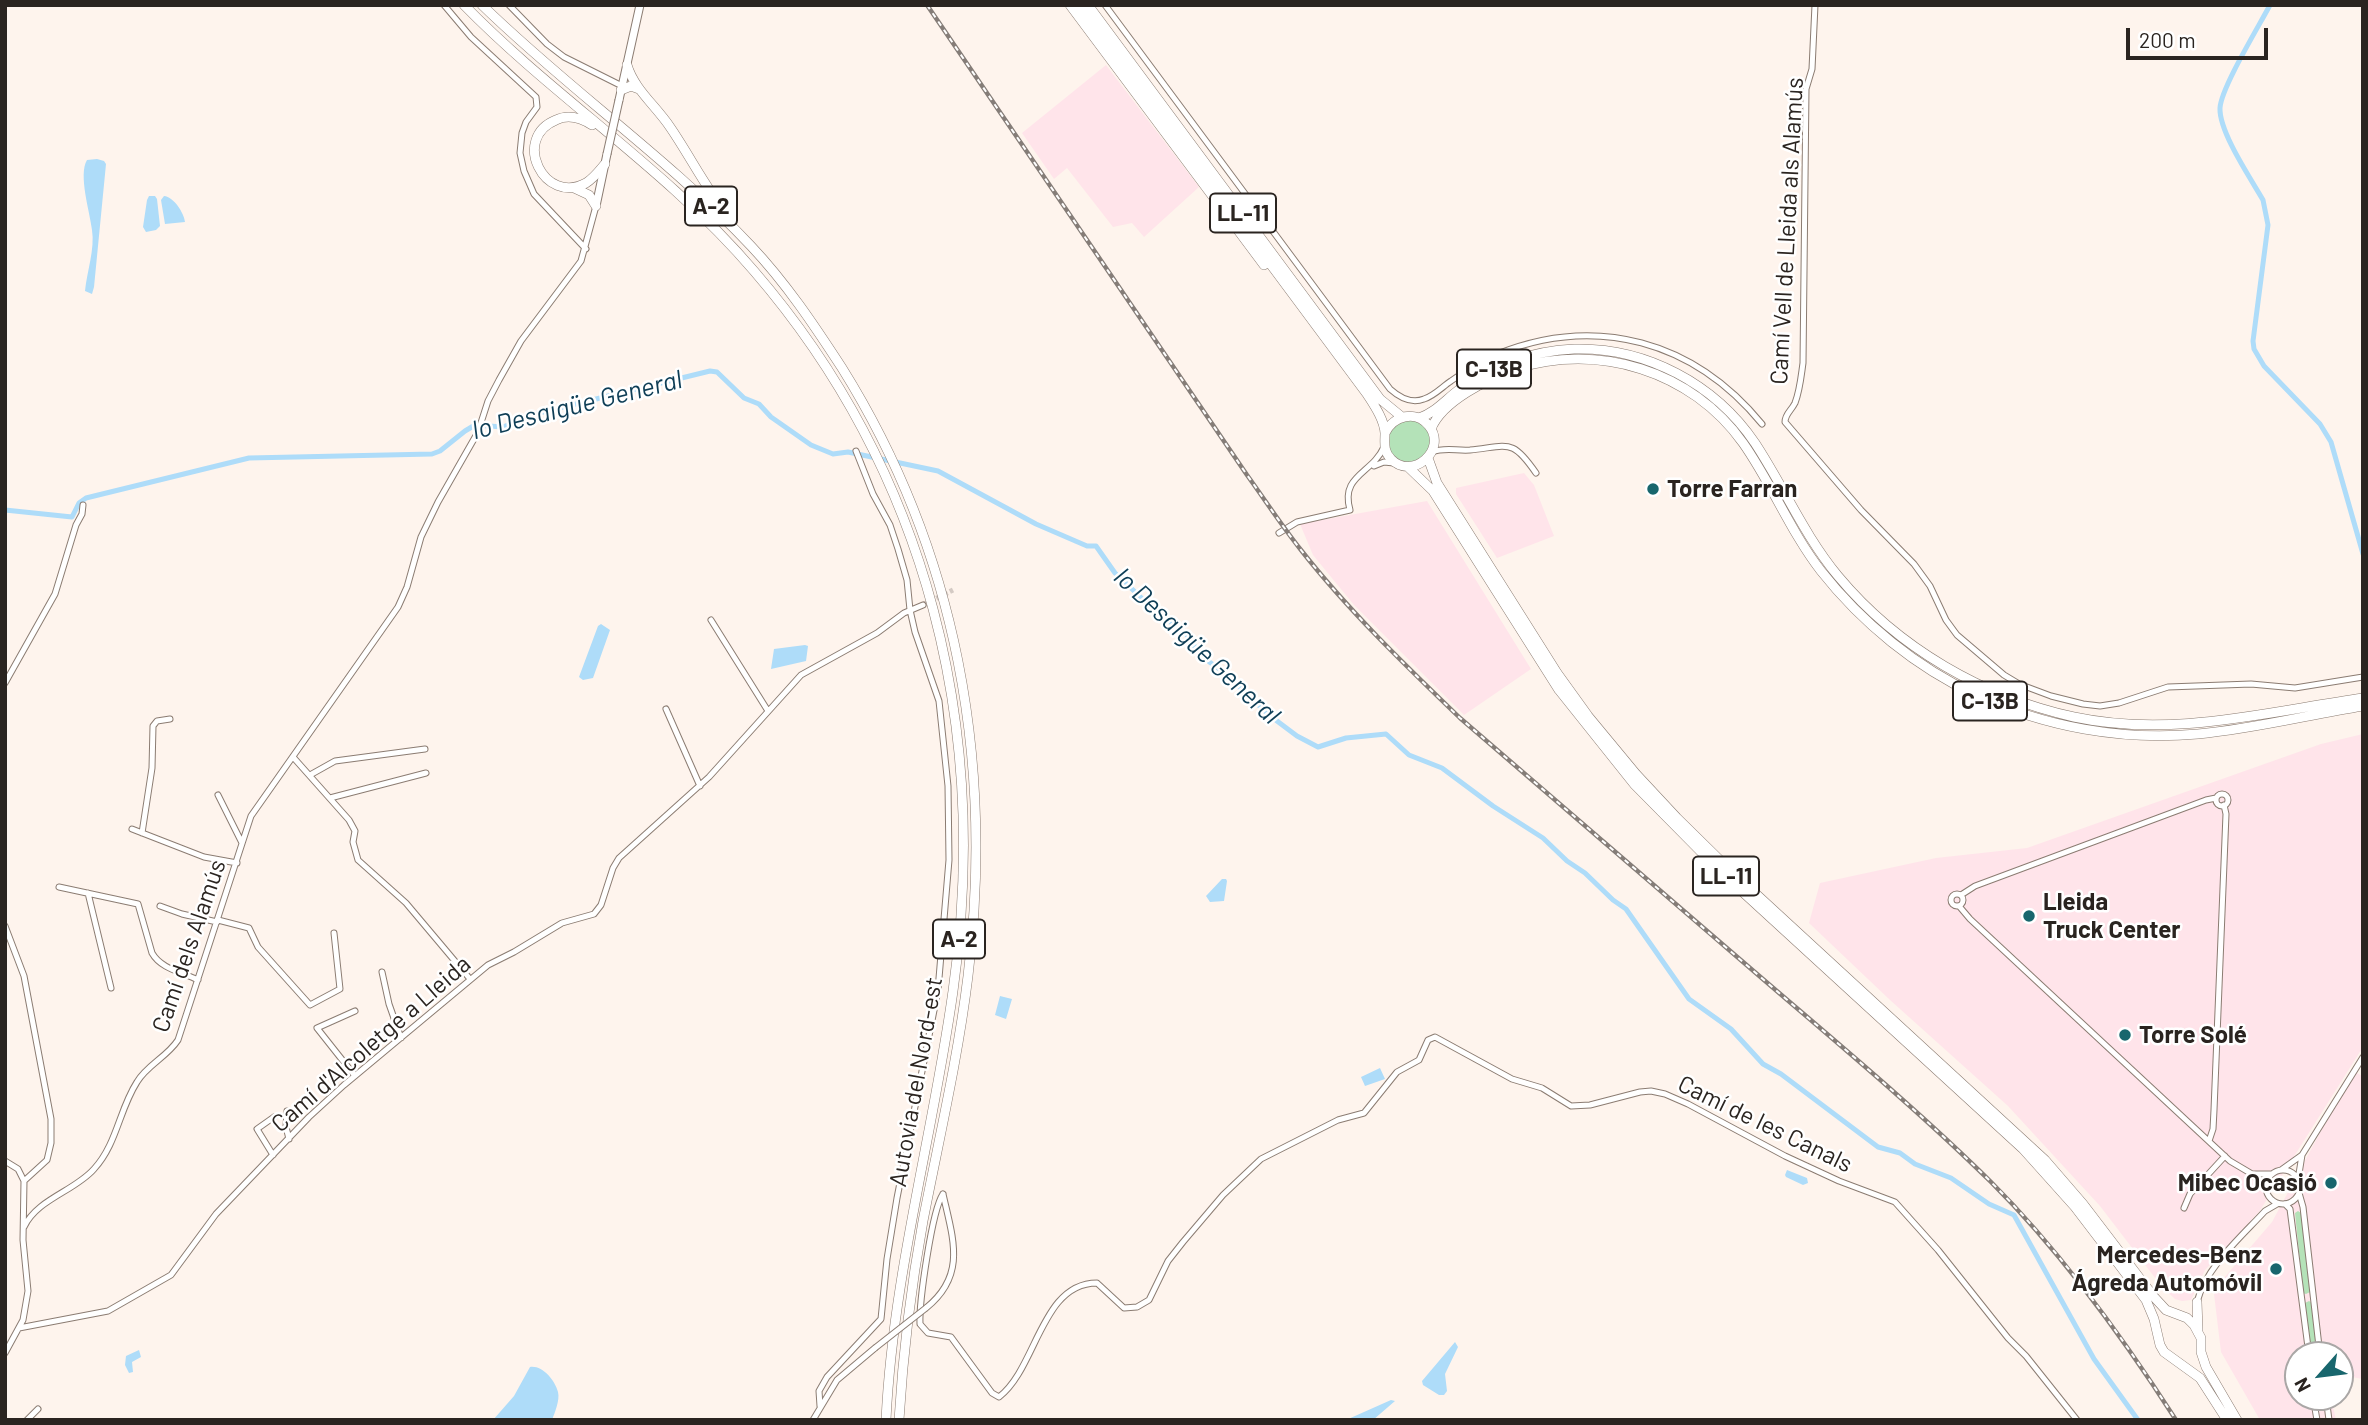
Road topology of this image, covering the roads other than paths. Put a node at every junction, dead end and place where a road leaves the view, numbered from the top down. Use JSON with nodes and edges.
{"nodes":[{"id":1,"x":444,"y":5,"type":"edge"},
{"id":2,"x":464,"y":5,"type":"edge"},
{"id":3,"x":482,"y":5,"type":"edge"},
{"id":4,"x":509,"y":5,"type":"edge"},
{"id":5,"x":640,"y":5,"type":"edge"},
{"id":6,"x":1070,"y":5,"type":"edge"},
{"id":7,"x":1078,"y":5,"type":"edge"},
{"id":8,"x":1088,"y":5,"type":"edge"},
{"id":9,"x":1105,"y":5,"type":"edge"},
{"id":10,"x":1815,"y":5,"type":"edge"},
{"id":11,"x":627,"y":65,"type":"junction"},
{"id":12,"x":640,"y":90,"type":"junction"},
{"id":13,"x":621,"y":92,"type":"junction"},
{"id":14,"x":606,"y":159,"type":"junction"},
{"id":15,"x":572,"y":187,"type":"junction"},
{"id":16,"x":596,"y":206,"type":"junction"},
{"id":17,"x":724,"y":237,"type":"junction"},
{"id":18,"x":751,"y":246,"type":"junction"},
{"id":19,"x":586,"y":249,"type":"junction"},
{"id":20,"x":1350,"y":370,"type":"junction"},
{"id":21,"x":1402,"y":417,"type":"junction"},
{"id":22,"x":1419,"y":418,"type":"junction"},
{"id":23,"x":1762,"y":424,"type":"dead end"},
{"id":24,"x":1385,"y":433,"type":"junction"},
{"id":25,"x":1433,"y":434,"type":"junction"},
{"id":26,"x":1384,"y":447,"type":"junction"},
{"id":27,"x":1448,"y":448,"type":"junction"},
{"id":28,"x":857,"y":454,"type":"dead end"},
{"id":29,"x":1430,"y":455,"type":"junction"},
{"id":30,"x":1403,"y":466,"type":"junction"},
{"id":31,"x":1371,"y":467,"type":"junction"},
{"id":32,"x":1536,"y":473,"type":"dead end"},
{"id":33,"x":83,"y":505,"type":"dead end"},
{"id":34,"x":1279,"y":533,"type":"dead end"},
{"id":35,"x":923,"y":605,"type":"tunnel mouth"},
{"id":36,"x":910,"y":610,"type":"junction"},
{"id":37,"x":711,"y":620,"type":"dead end"},
{"id":38,"x":2363,"y":677,"type":"edge"},
{"id":39,"x":5,"y":683,"type":"edge"},
{"id":40,"x":2363,"y":698,"type":"edge"},
{"id":41,"x":2363,"y":706,"type":"edge"},
{"id":42,"x":666,"y":709,"type":"dead end"},
{"id":43,"x":768,"y":711,"type":"junction"},
{"id":44,"x":170,"y":719,"type":"dead end"},
{"id":45,"x":425,"y":749,"type":"dead end"},
{"id":46,"x":293,"y":757,"type":"junction"},
{"id":47,"x":426,"y":773,"type":"dead end"},
{"id":48,"x":310,"y":775,"type":"junction"},
{"id":49,"x":701,"y":786,"type":"junction"},
{"id":50,"x":219,"y":795,"type":"dead end"},
{"id":51,"x":330,"y":798,"type":"junction"},
{"id":52,"x":2216,"y":799,"type":"junction"},
{"id":53,"x":2224,"y":805,"type":"junction"},
{"id":54,"x":132,"y":829,"type":"dead end"},
{"id":55,"x":142,"y":833,"type":"junction"},
{"id":56,"x":242,"y":843,"type":"junction"},
{"id":57,"x":237,"y":863,"type":"junction"},
{"id":58,"x":60,"y":887,"type":"dead end"},
{"id":59,"x":88,"y":893,"type":"junction"},
{"id":60,"x":1961,"y":895,"type":"junction"},
{"id":61,"x":1959,"y":905,"type":"junction"},
{"id":62,"x":160,"y":906,"type":"dead end"},
{"id":63,"x":218,"y":921,"type":"junction"},
{"id":64,"x":5,"y":926,"type":"edge"},
{"id":65,"x":334,"y":933,"type":"dead end"},
{"id":66,"x":382,"y":972,"type":"dead end"},
{"id":67,"x":198,"y":979,"type":"junction"},
{"id":68,"x":470,"y":979,"type":"junction"},
{"id":69,"x":111,"y":988,"type":"dead end"},
{"id":70,"x":355,"y":1011,"type":"dead end"},
{"id":71,"x":401,"y":1038,"type":"junction"},
{"id":72,"x":2363,"y":1057,"type":"edge"},
{"id":73,"x":355,"y":1076,"type":"junction"},
{"id":74,"x":287,"y":1111,"type":"dead end"},
{"id":75,"x":274,"y":1117,"type":"dead end"},
{"id":76,"x":289,"y":1139,"type":"junction"},
{"id":77,"x":2209,"y":1141,"type":"junction"},
{"id":78,"x":272,"y":1155,"type":"junction"},
{"id":79,"x":2302,"y":1155,"type":"junction"},
{"id":80,"x":2225,"y":1156,"type":"junction"},
{"id":81,"x":5,"y":1161,"type":"edge"},
{"id":82,"x":2281,"y":1170,"type":"junction"},
{"id":83,"x":2252,"y":1174,"type":"junction"},
{"id":84,"x":2272,"y":1174,"type":"junction"},
{"id":85,"x":2298,"y":1180,"type":"junction"},
{"id":86,"x":24,"y":1181,"type":"junction"},
{"id":87,"x":2265,"y":1187,"type":"junction"},
{"id":88,"x":2299,"y":1193,"type":"junction"},
{"id":89,"x":2267,"y":1195,"type":"junction"},
{"id":90,"x":2303,"y":1203,"type":"junction"},
{"id":91,"x":2277,"y":1204,"type":"junction"},
{"id":92,"x":2288,"y":1207,"type":"junction"},
{"id":93,"x":2184,"y":1208,"type":"dead end"},
{"id":94,"x":2264,"y":1211,"type":"junction"},
{"id":95,"x":24,"y":1227,"type":"junction"},
{"id":96,"x":2313,"y":1296,"type":"junction"},
{"id":97,"x":2302,"y":1298,"type":"junction"},
{"id":98,"x":2197,"y":1301,"type":"junction"},
{"id":99,"x":2178,"y":1315,"type":"junction"},
{"id":100,"x":19,"y":1328,"type":"junction"},
{"id":101,"x":2157,"y":1331,"type":"junction"},
{"id":102,"x":2198,"y":1332,"type":"junction"},
{"id":103,"x":2307,"y":1341,"type":"edge"},
{"id":104,"x":2318,"y":1341,"type":"edge"},
{"id":105,"x":2202,"y":1352,"type":"junction"},
{"id":106,"x":5,"y":1353,"type":"edge"},
{"id":107,"x":2182,"y":1365,"type":"junction"},
{"id":108,"x":820,"y":1406,"type":"junction"},
{"id":109,"x":38,"y":1409,"type":"dead end"},
{"id":110,"x":27,"y":1420,"type":"edge"},
{"id":111,"x":813,"y":1420,"type":"edge"},
{"id":112,"x":886,"y":1420,"type":"edge"},
{"id":113,"x":899,"y":1420,"type":"edge"},
{"id":114,"x":2077,"y":1420,"type":"edge"},
{"id":115,"x":2227,"y":1420,"type":"edge"},
{"id":116,"x":2236,"y":1420,"type":"edge"}],
"edges":[{"from":1,"to":19,"type":"street"},
{"from":2,"to":17,"type":"highway","name":"Autovia del Nord-est","number":"A-2"},
{"from":3,"to":18,"type":"highway","name":"Autovia del Nord-est","number":"A-2"},
{"from":4,"to":13,"type":"street"},
{"from":5,"to":11,"type":"street"},
{"from":6,"to":20,"type":"highway"},
{"from":7,"to":20,"type":"highway","number":"LL-11"},
{"from":8,"to":21,"type":"highway","number":"LL-11"},
{"from":9,"to":23,"type":"street"},
{"from":10,"to":38,"type":"street","name":"Camí Vell de Lleida als Alamús"},
{"from":11,"to":12,"type":"highway","number":"A-2"},
{"from":11,"to":13,"type":"street"},
{"from":12,"to":13,"type":"highway"},
{"from":12,"to":18,"type":"highway","number":"A-2"},
{"from":13,"to":14,"type":"street","bridge":true},
{"from":14,"to":15,"type":"highway"},
{"from":14,"to":16,"type":"street"},
{"from":15,"to":16,"type":"highway","number":"A-2"},
{"from":15,"to":17,"type":"highway","number":"A-2"},
{"from":16,"to":19,"type":"street","name":"Camí dels Alamús"},
{"from":17,"to":112,"type":"highway","name":"Autovia del Nord-est","number":"A-2"},
{"from":18,"to":113,"type":"highway","name":"Autovia del Nord-est","number":"A-2"},
{"from":19,"to":46,"type":"street","name":"Camí dels Alamús"},
{"from":20,"to":24,"type":"highway","number":"LL-11"},
{"from":21,"to":22,"type":"highway"},
{"from":21,"to":24,"type":"highway"},
{"from":22,"to":25,"type":"highway"},
{"from":22,"to":40,"type":"highway","number":"C-13B"},
{"from":24,"to":26,"type":"highway","number":"LL-11"},
{"from":25,"to":27,"type":"street"},
{"from":25,"to":29,"type":"highway"},
{"from":25,"to":41,"type":"highway","number":"C-13B"},
{"from":26,"to":30,"type":"highway","number":"LL-11"},
{"from":26,"to":31,"type":"street"},
{"from":27,"to":29,"type":"street"},
{"from":27,"to":32,"type":"street"},
{"from":28,"to":36,"type":"street"},
{"from":29,"to":30,"type":"highway"},
{"from":29,"to":99,"type":"highway","number":"LL-11"},
{"from":30,"to":31,"type":"street"},
{"from":30,"to":101,"type":"highway","number":"LL-11"},
{"from":31,"to":34,"type":"street"},
{"from":33,"to":39,"type":"street"},
{"from":35,"to":36,"type":"street","name":"Camí d'Alcoletge a Lleida"},
{"from":36,"to":43,"type":"street","name":"Camí d'Alcoletge a Lleida"},
{"from":36,"to":108,"type":"street"},
{"from":37,"to":43,"type":"street"},
{"from":42,"to":49,"type":"street"},
{"from":43,"to":49,"type":"street","name":"Camí d'Alcoletge a Lleida"},
{"from":44,"to":55,"type":"street"},
{"from":45,"to":48,"type":"street"},
{"from":46,"to":48,"type":"street"},
{"from":46,"to":56,"type":"street","name":"Camí dels Alamús"},
{"from":47,"to":51,"type":"street"},
{"from":48,"to":51,"type":"street"},
{"from":49,"to":68,"type":"street","name":"Camí d'Alcoletge a Lleida"},
{"from":50,"to":56,"type":"street"},
{"from":51,"to":68,"type":"street"},
{"from":52,"to":53,"type":"street"},
{"from":52,"to":53,"type":"street"},
{"from":52,"to":60,"type":"street"},
{"from":53,"to":77,"type":"street"},
{"from":54,"to":55,"type":"street"},
{"from":55,"to":57,"type":"street"},
{"from":56,"to":57,"type":"street","name":"Camí dels Alamús"},
{"from":57,"to":63,"type":"street","name":"Camí dels Alamús"},
{"from":58,"to":59,"type":"street"},
{"from":59,"to":67,"type":"street"},
{"from":59,"to":69,"type":"street"},
{"from":60,"to":61,"type":"street"},
{"from":60,"to":61,"type":"street"},
{"from":61,"to":77,"type":"street"},
{"from":62,"to":63,"type":"street"},
{"from":63,"to":65,"type":"street"},
{"from":63,"to":67,"type":"street","name":"Camí dels Alamús"},
{"from":64,"to":86,"type":"street"},
{"from":66,"to":71,"type":"street"},
{"from":67,"to":95,"type":"street","name":"Camí dels Alamús"},
{"from":68,"to":71,"type":"street","name":"Camí d'Alcoletge a Lleida"},
{"from":70,"to":73,"type":"street"},
{"from":71,"to":73,"type":"street","name":"Camí d'Alcoletge a Lleida"},
{"from":72,"to":79,"type":"street"},
{"from":73,"to":76,"type":"street","name":"Camí d'Alcoletge a Lleida"},
{"from":74,"to":76,"type":"street"},
{"from":75,"to":78,"type":"street"},
{"from":76,"to":78,"type":"street","name":"Camí d'Alcoletge a Lleida"},
{"from":77,"to":80,"type":"street"},
{"from":78,"to":100,"type":"street","name":"Camí d'Alcoletge a Lleida"},
{"from":79,"to":82,"type":"street"},
{"from":79,"to":85,"type":"street"},
{"from":80,"to":83,"type":"street"},
{"from":80,"to":93,"type":"street"},
{"from":81,"to":86,"type":"street"},
{"from":82,"to":84,"type":"street"},
{"from":82,"to":85,"type":"street"},
{"from":83,"to":84,"type":"street"},
{"from":83,"to":87,"type":"street"},
{"from":84,"to":87,"type":"street"},
{"from":85,"to":88,"type":"street"},
{"from":86,"to":95,"type":"street"},
{"from":87,"to":89,"type":"street"},
{"from":88,"to":90,"type":"street"},
{"from":88,"to":92,"type":"street"},
{"from":89,"to":91,"type":"street"},
{"from":89,"to":94,"type":"street"},
{"from":90,"to":92,"type":"street"},
{"from":90,"to":96,"type":"street"},
{"from":91,"to":92,"type":"street"},
{"from":91,"to":94,"type":"street"},
{"from":92,"to":97,"type":"street"},
{"from":94,"to":98,"type":"street"},
{"from":95,"to":100,"type":"street"},
{"from":96,"to":97,"type":"street"},
{"from":96,"to":104,"type":"street"},
{"from":97,"to":103,"type":"street"},
{"from":98,"to":99,"type":"highway"},
{"from":98,"to":102,"type":"highway"},
{"from":99,"to":101,"type":"highway"},
{"from":99,"to":102,"type":"highway","number":"LL-11"},
{"from":100,"to":106,"type":"street"},
{"from":101,"to":107,"type":"highway","number":"LL-11"},
{"from":102,"to":105,"type":"highway"},
{"from":105,"to":107,"type":"highway"},
{"from":105,"to":116,"type":"highway"},
{"from":107,"to":115,"type":"highway","number":"LL-11"},
{"from":108,"to":111,"type":"street"},
{"from":108,"to":114,"type":"street","name":"Camí de les Canals","bridge":true},
{"from":109,"to":110,"type":"street"}]}
